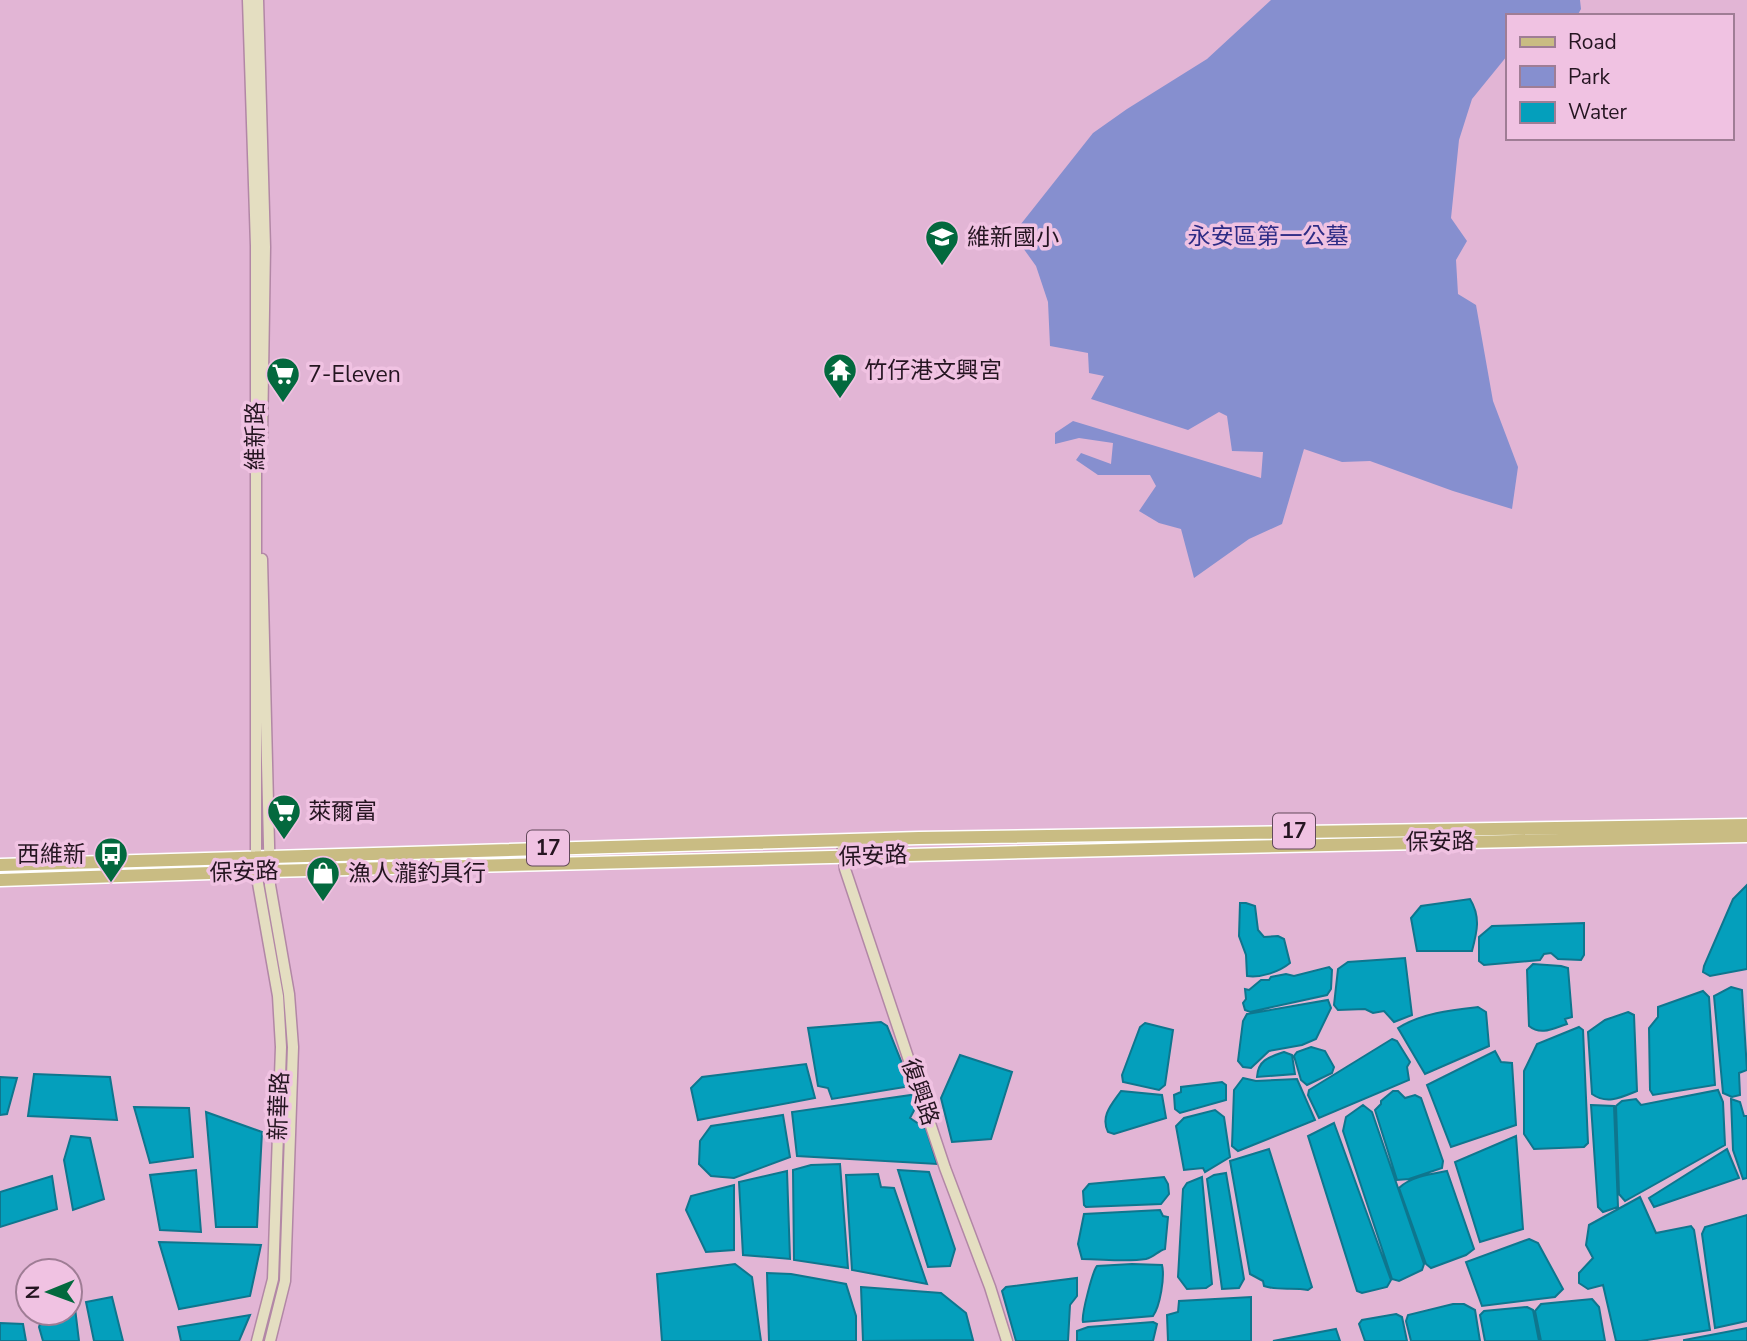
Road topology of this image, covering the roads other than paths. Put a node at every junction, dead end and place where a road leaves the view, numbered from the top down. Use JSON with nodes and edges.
{"nodes":[{"id":1,"x":248,"y":0,"type":"edge"},
{"id":2,"x":258,"y":0,"type":"edge"},
{"id":3,"x":1747,"y":825,"type":"edge"},
{"id":4,"x":1747,"y":836,"type":"edge"},
{"id":5,"x":842,"y":840,"type":"junction"},
{"id":6,"x":269,"y":855,"type":"junction"},
{"id":7,"x":255,"y":856,"type":"junction"},
{"id":8,"x":843,"y":858,"type":"junction"},
{"id":9,"x":0,"y":865,"type":"edge"},
{"id":10,"x":270,"y":871,"type":"junction"},
{"id":11,"x":256,"y":872,"type":"junction"},
{"id":12,"x":0,"y":880,"type":"edge"},
{"id":13,"x":257,"y":1341,"type":"edge"},
{"id":14,"x":270,"y":1341,"type":"edge"},
{"id":15,"x":1007,"y":1341,"type":"edge"}],
"edges":[{"from":1,"to":7,"type":"main road","name":"維新路"},
{"from":2,"to":6,"type":"main road","name":"維新路"},
{"from":3,"to":5,"type":"main road","name":"保安路","number":"17"},
{"from":4,"to":8,"type":"main road","name":"保安路","number":"17"},
{"from":5,"to":6,"type":"main road","name":"保安路","number":"17"},
{"from":5,"to":8,"type":"main road","name":"復興路"},
{"from":6,"to":7,"type":"main road","name":"保安路","number":"17"},
{"from":6,"to":10,"type":"main road","name":"維新路"},
{"from":7,"to":9,"type":"main road","name":"保安路","number":"17"},
{"from":7,"to":11,"type":"main road","name":"維新路"},
{"from":8,"to":10,"type":"main road","name":"保安路","number":"17"},
{"from":8,"to":15,"type":"main road","name":"復興路"},
{"from":10,"to":11,"type":"main road","name":"保安路","number":"17"},
{"from":10,"to":14,"type":"main road","name":"新華路"},
{"from":11,"to":12,"type":"main road","name":"保安路","number":"17"},
{"from":11,"to":13,"type":"main road","name":"新華路"}]}
